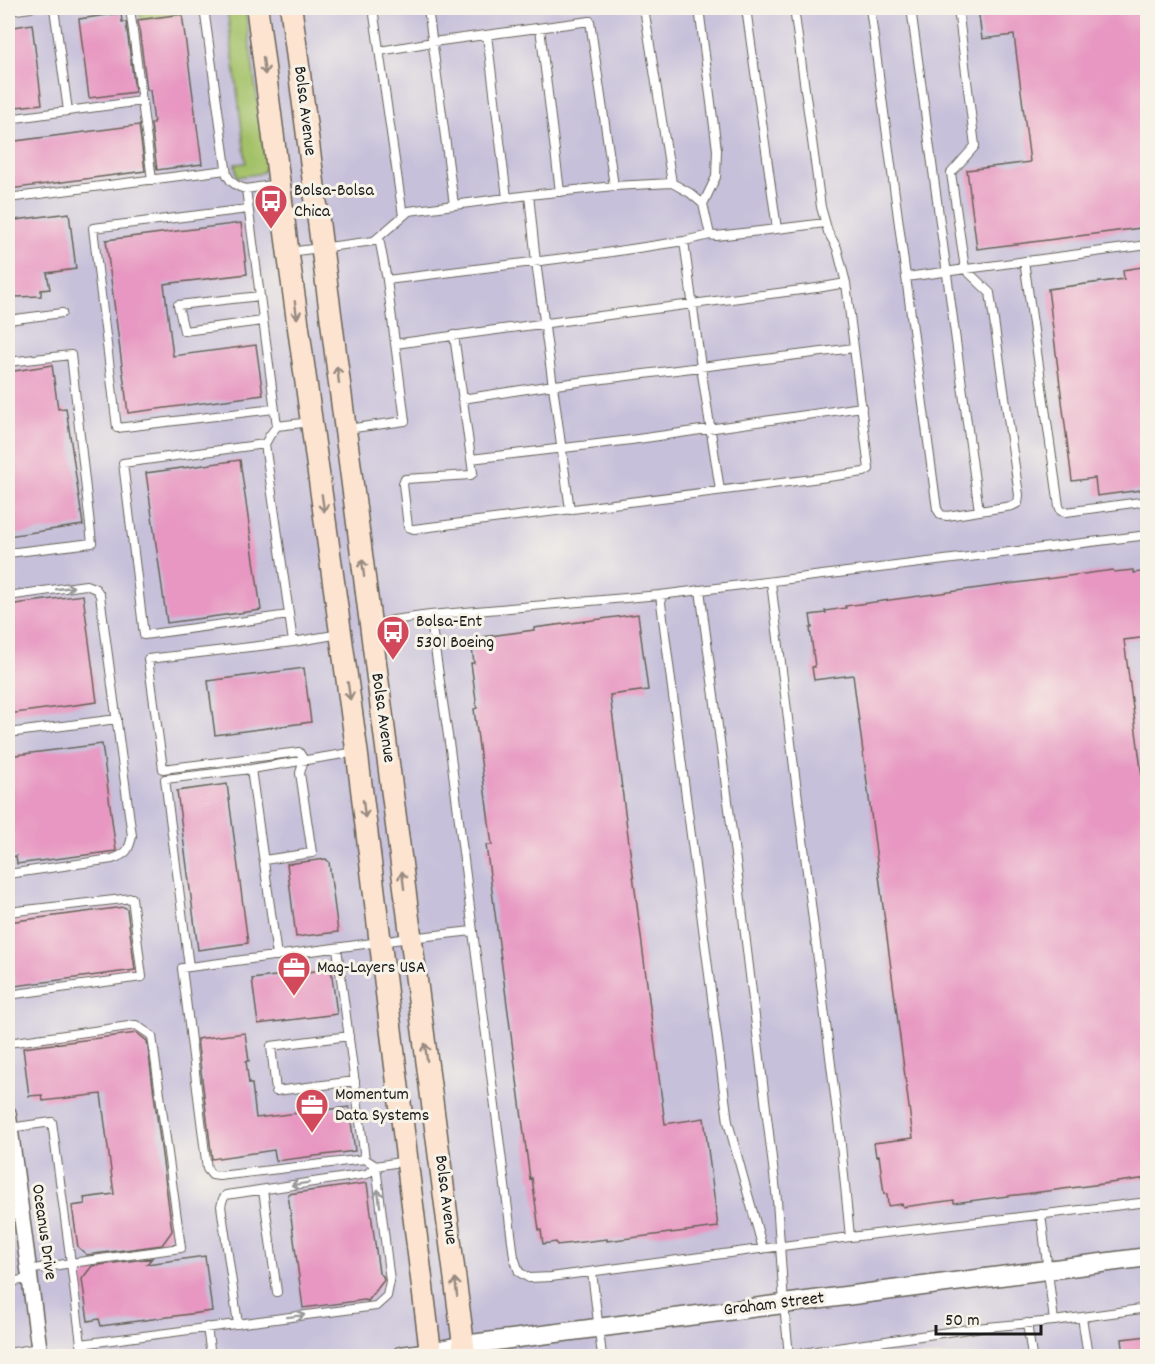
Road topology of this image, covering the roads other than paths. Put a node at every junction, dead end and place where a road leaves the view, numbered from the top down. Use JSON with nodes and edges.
{"nodes":[{"id":1,"x":32,"y":8,"type":"edge"},
{"id":2,"x":54,"y":8,"type":"edge"},
{"id":3,"x":130,"y":8,"type":"edge"},
{"id":4,"x":204,"y":8,"type":"edge"},
{"id":5,"x":257,"y":8,"type":"edge"},
{"id":6,"x":291,"y":8,"type":"edge"},
{"id":7,"x":373,"y":8,"type":"edge"},
{"id":8,"x":428,"y":8,"type":"edge"},
{"id":9,"x":644,"y":8,"type":"edge"},
{"id":10,"x":699,"y":8,"type":"edge"},
{"id":11,"x":746,"y":8,"type":"edge"},
{"id":12,"x":794,"y":8,"type":"edge"},
{"id":13,"x":870,"y":8,"type":"edge"},
{"id":14,"x":911,"y":8,"type":"edge"},
{"id":15,"x":958,"y":8,"type":"edge"},
{"id":16,"x":8,"y":10,"type":"edge"},
{"id":17,"x":540,"y":28,"type":"junction"},
{"id":18,"x":487,"y":35,"type":"junction"},
{"id":19,"x":433,"y":42,"type":"junction"},
{"id":20,"x":380,"y":51,"type":"junction"},
{"id":21,"x":142,"y":101,"type":"junction"},
{"id":22,"x":68,"y":111,"type":"junction"},
{"id":23,"x":8,"y":119,"type":"edge"},
{"id":24,"x":226,"y":170,"type":"junction"},
{"id":25,"x":152,"y":180,"type":"junction"},
{"id":26,"x":672,"y":183,"type":"junction"},
{"id":27,"x":279,"y":184,"type":"junction"},
{"id":28,"x":614,"y":186,"type":"junction"},
{"id":29,"x":246,"y":189,"type":"junction"},
{"id":30,"x":560,"y":192,"type":"junction"},
{"id":31,"x":529,"y":195,"type":"junction"},
{"id":32,"x":8,"y":198,"type":"edge"},
{"id":33,"x":507,"y":198,"type":"junction"},
{"id":34,"x":703,"y":204,"type":"junction"},
{"id":35,"x":454,"y":205,"type":"junction"},
{"id":36,"x":248,"y":209,"type":"junction"},
{"id":37,"x":403,"y":216,"type":"junction"},
{"id":38,"x":825,"y":224,"type":"junction"},
{"id":39,"x":777,"y":230,"type":"junction"},
{"id":40,"x":710,"y":235,"type":"junction"},
{"id":41,"x":379,"y":238,"type":"junction"},
{"id":42,"x":684,"y":241,"type":"junction"},
{"id":43,"x":1148,"y":245,"type":"edge"},
{"id":44,"x":322,"y":248,"type":"junction"},
{"id":45,"x":288,"y":252,"type":"junction"},
{"id":46,"x":1024,"y":261,"type":"junction"},
{"id":47,"x":536,"y":262,"type":"junction"},
{"id":48,"x":965,"y":269,"type":"junction"},
{"id":49,"x":946,"y":272,"type":"junction"},
{"id":50,"x":906,"y":277,"type":"junction"},
{"id":51,"x":387,"y":280,"type":"junction"},
{"id":52,"x":846,"y":283,"type":"junction"},
{"id":53,"x":260,"y":296,"type":"junction"},
{"id":54,"x":693,"y":304,"type":"junction"},
{"id":55,"x":62,"y":313,"type":"dead end"},
{"id":56,"x":8,"y":320,"type":"edge"},
{"id":57,"x":263,"y":321,"type":"junction"},
{"id":58,"x":546,"y":323,"type":"junction"},
{"id":59,"x":454,"y":335,"type":"junction"},
{"id":60,"x":395,"y":344,"type":"junction"},
{"id":61,"x":854,"y":348,"type":"junction"},
{"id":62,"x":8,"y":362,"type":"edge"},
{"id":63,"x":701,"y":368,"type":"junction"},
{"id":64,"x":553,"y":386,"type":"junction"},
{"id":65,"x":462,"y":399,"type":"junction"},
{"id":66,"x":862,"y":407,"type":"junction"},
{"id":67,"x":274,"y":409,"type":"junction"},
{"id":68,"x":311,"y":422,"type":"junction"},
{"id":69,"x":277,"y":426,"type":"junction"},
{"id":70,"x":711,"y":427,"type":"junction"},
{"id":71,"x":345,"y":429,"type":"junction"},
{"id":72,"x":265,"y":444,"type":"junction"},
{"id":73,"x":562,"y":448,"type":"junction"},
{"id":74,"x":471,"y":459,"type":"junction"},
{"id":75,"x":720,"y":490,"type":"junction"},
{"id":76,"x":1148,"y":501,"type":"edge"},
{"id":77,"x":570,"y":510,"type":"junction"},
{"id":78,"x":979,"y":511,"type":"junction"},
{"id":79,"x":1148,"y":535,"type":"edge"},
{"id":80,"x":8,"y":553,"type":"edge"},
{"id":81,"x":771,"y":582,"type":"junction"},
{"id":82,"x":699,"y":590,"type":"junction"},
{"id":83,"x":660,"y":595,"type":"junction"},
{"id":84,"x":8,"y":596,"type":"edge"},
{"id":85,"x":289,"y":615,"type":"junction"},
{"id":86,"x":430,"y":615,"type":"junction"},
{"id":87,"x":370,"y":626,"type":"junction"},
{"id":88,"x":341,"y":633,"type":"junction"},
{"id":89,"x":293,"y":642,"type":"junction"},
{"id":90,"x":117,"y":719,"type":"junction"},
{"id":91,"x":8,"y":733,"type":"edge"},
{"id":92,"x":357,"y":752,"type":"junction"},
{"id":93,"x":304,"y":760,"type":"junction"},
{"id":94,"x":251,"y":769,"type":"junction"},
{"id":95,"x":264,"y":860,"type":"junction"},
{"id":96,"x":8,"y":874,"type":"edge"},
{"id":97,"x":8,"y":912,"type":"edge"},
{"id":98,"x":472,"y":932,"type":"junction"},
{"id":99,"x":411,"y":938,"type":"junction"},
{"id":100,"x":381,"y":942,"type":"junction"},
{"id":101,"x":337,"y":948,"type":"junction"},
{"id":102,"x":277,"y":956,"type":"junction"},
{"id":103,"x":189,"y":967,"type":"junction"},
{"id":104,"x":8,"y":995,"type":"edge"},
{"id":105,"x":349,"y":1035,"type":"junction"},
{"id":106,"x":8,"y":1043,"type":"edge"},
{"id":107,"x":355,"y":1081,"type":"junction"},
{"id":108,"x":8,"y":1120,"type":"edge"},
{"id":109,"x":365,"y":1159,"type":"junction"},
{"id":110,"x":407,"y":1161,"type":"junction"},
{"id":111,"x":376,"y":1166,"type":"junction"},
{"id":112,"x":263,"y":1190,"type":"junction"},
{"id":113,"x":1148,"y":1202,"type":"edge"},
{"id":114,"x":1041,"y":1214,"type":"junction"},
{"id":115,"x":14,"y":1215,"type":"edge"},
{"id":116,"x":850,"y":1237,"type":"junction"},
{"id":117,"x":781,"y":1247,"type":"junction"},
{"id":118,"x":763,"y":1249,"type":"junction"},
{"id":119,"x":1148,"y":1257,"type":"edge"},
{"id":120,"x":71,"y":1263,"type":"junction"},
{"id":121,"x":1047,"y":1270,"type":"junction"},
{"id":122,"x":592,"y":1272,"type":"junction"},
{"id":123,"x":29,"y":1274,"type":"junction"},
{"id":124,"x":8,"y":1282,"type":"edge"},
{"id":125,"x":277,"y":1292,"type":"dead end"},
{"id":126,"x":784,"y":1304,"type":"junction"},
{"id":127,"x":1148,"y":1308,"type":"edge"},
{"id":128,"x":1082,"y":1317,"type":"junction"},
{"id":129,"x":1054,"y":1321,"type":"junction"},
{"id":130,"x":1027,"y":1323,"type":"junction"},
{"id":131,"x":238,"y":1324,"type":"junction"},
{"id":132,"x":207,"y":1327,"type":"junction"},
{"id":133,"x":598,"y":1328,"type":"junction"},
{"id":134,"x":465,"y":1351,"type":"edge"},
{"id":135,"x":40,"y":1352,"type":"edge"},
{"id":136,"x":8,"y":1353,"type":"edge"},
{"id":137,"x":431,"y":1354,"type":"edge"},
{"id":138,"x":817,"y":1354,"type":"edge"},
{"id":139,"x":211,"y":1356,"type":"edge"},
{"id":140,"x":401,"y":1356,"type":"edge"},
{"id":141,"x":602,"y":1356,"type":"edge"},
{"id":142,"x":788,"y":1356,"type":"edge"},
{"id":143,"x":1032,"y":1356,"type":"edge"},
{"id":144,"x":1088,"y":1356,"type":"edge"}],
"edges":[{"from":1,"to":16,"type":"lane"},
{"from":2,"to":22,"type":"lane"},
{"from":3,"to":21,"type":"lane"},
{"from":4,"to":24,"type":"lane"},
{"from":5,"to":27,"type":"main road","name":"Bolsa Avenue","one_way":true},
{"from":6,"to":44,"type":"main road","name":"Bolsa Avenue"},
{"from":7,"to":20,"type":"lane"},
{"from":8,"to":19,"type":"lane"},
{"from":9,"to":26,"type":"lane"},
{"from":10,"to":34,"type":"lane"},
{"from":11,"to":39,"type":"lane"},
{"from":12,"to":38,"type":"lane"},
{"from":13,"to":50,"type":"lane"},
{"from":14,"to":49,"type":"lane"},
{"from":15,"to":48,"type":"lane"},
{"from":17,"to":18,"type":"lane"},
{"from":17,"to":28,"type":"lane"},
{"from":17,"to":30,"type":"lane"},
{"from":18,"to":19,"type":"lane"},
{"from":18,"to":33,"type":"lane"},
{"from":19,"to":20,"type":"lane"},
{"from":19,"to":35,"type":"lane"},
{"from":20,"to":37,"type":"lane"},
{"from":21,"to":22,"type":"lane"},
{"from":21,"to":25,"type":"lane"},
{"from":22,"to":23,"type":"lane"},
{"from":24,"to":25,"type":"lane"},
{"from":24,"to":29,"type":"lane"},
{"from":25,"to":32,"type":"lane"},
{"from":26,"to":28,"type":"lane"},
{"from":26,"to":34,"type":"lane"},
{"from":27,"to":29,"type":"lane"},
{"from":27,"to":45,"type":"main road","name":"Bolsa Avenue"},
{"from":28,"to":30,"type":"lane"},
{"from":29,"to":36,"type":"lane"},
{"from":30,"to":31,"type":"lane"},
{"from":31,"to":33,"type":"lane"},
{"from":31,"to":47,"type":"lane"},
{"from":33,"to":35,"type":"lane"},
{"from":34,"to":40,"type":"lane"},
{"from":35,"to":37,"type":"lane"},
{"from":36,"to":53,"type":"lane"},
{"from":36,"to":67,"type":"lane"},
{"from":37,"to":41,"type":"lane"},
{"from":38,"to":39,"type":"lane"},
{"from":38,"to":52,"type":"lane"},
{"from":39,"to":40,"type":"lane"},
{"from":40,"to":42,"type":"lane"},
{"from":41,"to":44,"type":"lane"},
{"from":41,"to":51,"type":"lane"},
{"from":42,"to":47,"type":"lane"},
{"from":42,"to":54,"type":"lane"},
{"from":43,"to":46,"type":"lane"},
{"from":44,"to":45,"type":"lane"},
{"from":71,"to":44,"type":"main road","name":"Bolsa Avenue","one_way":true},
{"from":45,"to":68,"type":"main road","name":"Bolsa Avenue","one_way":true},
{"from":46,"to":48,"type":"lane"},
{"from":46,"to":76,"type":"lane"},
{"from":47,"to":51,"type":"lane"},
{"from":47,"to":58,"type":"lane"},
{"from":48,"to":49,"type":"lane"},
{"from":48,"to":78,"type":"lane"},
{"from":49,"to":50,"type":"lane"},
{"from":49,"to":78,"type":"lane"},
{"from":50,"to":78,"type":"lane"},
{"from":51,"to":60,"type":"lane"},
{"from":52,"to":54,"type":"lane"},
{"from":52,"to":61,"type":"lane"},
{"from":53,"to":57,"type":"lane"},
{"from":53,"to":57,"type":"lane"},
{"from":54,"to":58,"type":"lane"},
{"from":54,"to":63,"type":"lane"},
{"from":55,"to":56,"type":"lane"},
{"from":57,"to":67,"type":"lane"},
{"from":58,"to":59,"type":"lane"},
{"from":58,"to":64,"type":"lane"},
{"from":59,"to":60,"type":"lane"},
{"from":59,"to":65,"type":"lane"},
{"from":60,"to":71,"type":"lane"},
{"from":61,"to":63,"type":"lane"},
{"from":61,"to":66,"type":"lane"},
{"from":62,"to":80,"type":"lane"},
{"from":63,"to":64,"type":"lane"},
{"from":63,"to":70,"type":"lane"},
{"from":64,"to":65,"type":"lane"},
{"from":64,"to":73,"type":"lane"},
{"from":65,"to":74,"type":"lane"},
{"from":66,"to":70,"type":"lane"},
{"from":66,"to":75,"type":"lane"},
{"from":67,"to":69,"type":"lane"},
{"from":68,"to":69,"type":"lane"},
{"from":68,"to":88,"type":"main road","name":"Bolsa Avenue","one_way":true},
{"from":69,"to":72,"type":"lane"},
{"from":70,"to":73,"type":"lane"},
{"from":70,"to":75,"type":"lane"},
{"from":87,"to":71,"type":"main road","name":"Bolsa Avenue","one_way":true},
{"from":72,"to":85,"type":"lane"},
{"from":72,"to":85,"type":"lane"},
{"from":73,"to":74,"type":"lane"},
{"from":73,"to":77,"type":"lane"},
{"from":74,"to":77,"type":"lane"},
{"from":75,"to":77,"type":"lane"},
{"from":79,"to":81,"type":"lane"},
{"from":81,"to":82,"type":"lane"},
{"from":81,"to":116,"type":"lane"},
{"from":82,"to":83,"type":"lane"},
{"from":82,"to":117,"type":"lane"},
{"from":83,"to":86,"type":"lane"},
{"from":83,"to":118,"type":"lane"},
{"from":84,"to":90,"type":"lane","one_way":true},
{"from":85,"to":89,"type":"lane"},
{"from":86,"to":87,"type":"lane"},
{"from":86,"to":98,"type":"lane"},
{"from":87,"to":88,"type":"main road"},
{"from":99,"to":87,"type":"main road","name":"Bolsa Avenue","one_way":true},
{"from":88,"to":89,"type":"lane"},
{"from":88,"to":92,"type":"main road","name":"Bolsa Avenue","one_way":true},
{"from":89,"to":93,"type":"lane"},
{"from":90,"to":91,"type":"lane"},
{"from":90,"to":96,"type":"lane"},
{"from":92,"to":93,"type":"lane"},
{"from":92,"to":100,"type":"main road","name":"Bolsa Avenue","one_way":true},
{"from":93,"to":94,"type":"lane"},
{"from":93,"to":95,"type":"lane"},
{"from":94,"to":95,"type":"lane"},
{"from":94,"to":103,"type":"lane"},
{"from":95,"to":102,"type":"lane"},
{"from":97,"to":104,"type":"lane"},
{"from":98,"to":99,"type":"lane"},
{"from":98,"to":122,"type":"lane"},
{"from":99,"to":100,"type":"lane"},
{"from":134,"to":99,"type":"main road","name":"Bolsa Avenue","one_way":true},
{"from":100,"to":101,"type":"lane"},
{"from":100,"to":110,"type":"main road","name":"Bolsa Avenue"},
{"from":101,"to":102,"type":"lane"},
{"from":101,"to":105,"type":"lane"},
{"from":102,"to":103,"type":"lane"},
{"from":103,"to":109,"type":"lane"},
{"from":105,"to":107,"type":"lane"},
{"from":105,"to":107,"type":"lane"},
{"from":106,"to":120,"type":"lane"},
{"from":107,"to":109,"type":"lane"},
{"from":108,"to":115,"type":"street","name":"Oceanus Drive"},
{"from":108,"to":120,"type":"lane"},
{"from":109,"to":111,"type":"lane"},
{"from":110,"to":111,"type":"lane"},
{"from":110,"to":137,"type":"main road","name":"Bolsa Avenue"},
{"from":111,"to":112,"type":"lane","one_way":true},
{"from":131,"to":111,"type":"lane","one_way":true},
{"from":112,"to":125,"type":"lane"},
{"from":112,"to":131,"type":"lane"},
{"from":113,"to":114,"type":"lane"},
{"from":114,"to":116,"type":"lane"},
{"from":114,"to":121,"type":"lane"},
{"from":115,"to":123,"type":"street","name":"Oceanus Drive"},
{"from":116,"to":117,"type":"lane"},
{"from":117,"to":118,"type":"lane"},
{"from":117,"to":126,"type":"lane"},
{"from":118,"to":122,"type":"lane"},
{"from":119,"to":121,"type":"street","name":"Graham Street"},
{"from":120,"to":123,"type":"lane"},
{"from":120,"to":132,"type":"lane"},
{"from":121,"to":126,"type":"street","name":"Graham Street"},
{"from":121,"to":129,"type":"lane"},
{"from":122,"to":133,"type":"lane"},
{"from":123,"to":124,"type":"lane"},
{"from":123,"to":135,"type":"street","name":"Oceanus Drive"},
{"from":126,"to":133,"type":"street","name":"Graham Street"},
{"from":126,"to":142,"type":"lane"},
{"from":127,"to":128,"type":"lane"},
{"from":128,"to":129,"type":"lane"},
{"from":128,"to":144,"type":"lane"},
{"from":129,"to":130,"type":"lane"},
{"from":130,"to":138,"type":"lane"},
{"from":130,"to":143,"type":"lane"},
{"from":131,"to":132,"type":"lane"},
{"from":132,"to":139,"type":"lane"},
{"from":133,"to":134,"type":"street","name":"Graham Street"},
{"from":133,"to":141,"type":"lane"},
{"from":134,"to":137,"type":"street","name":"Graham Street"},
{"from":135,"to":136,"type":"lane"},
{"from":137,"to":140,"type":"street","name":"Graham Street"},
{"from":138,"to":142,"type":"lane"}]}
